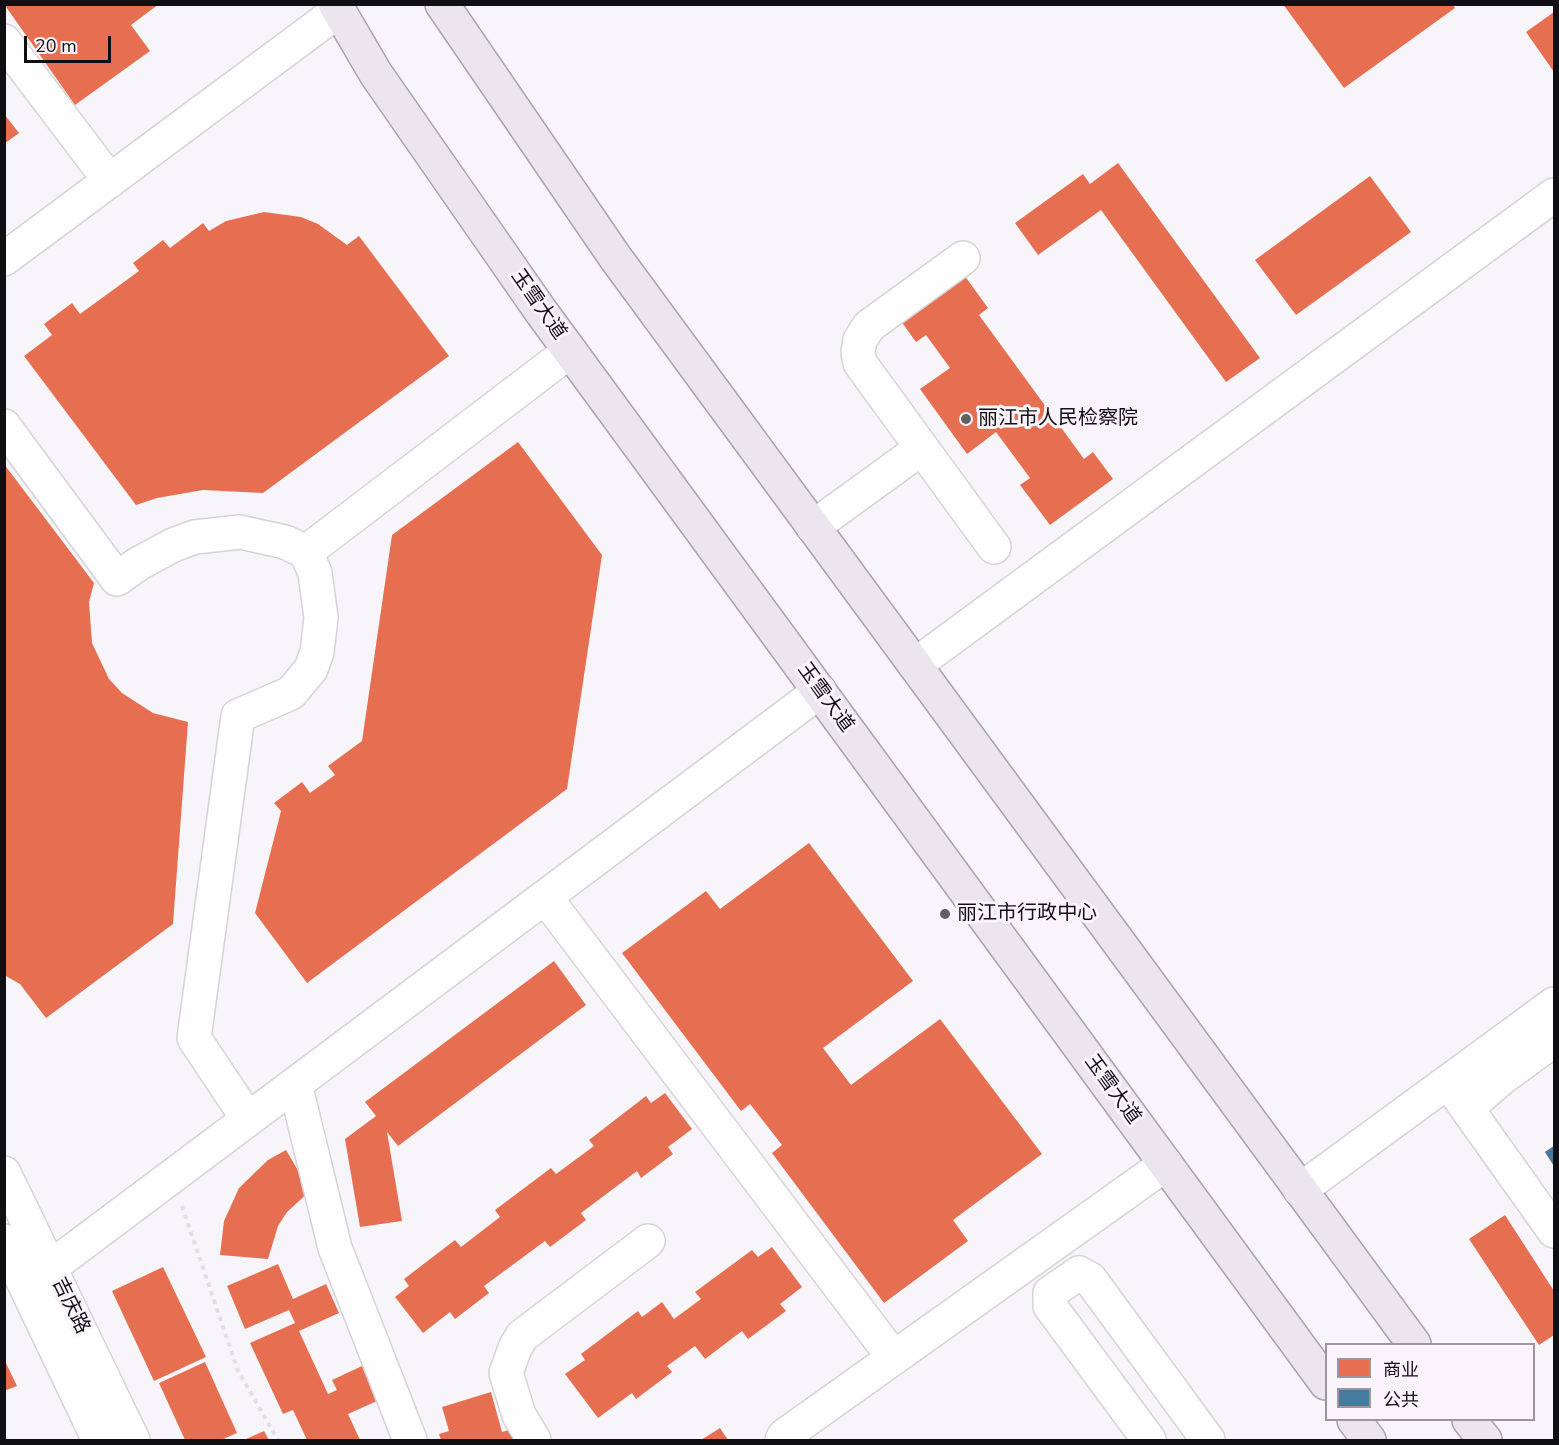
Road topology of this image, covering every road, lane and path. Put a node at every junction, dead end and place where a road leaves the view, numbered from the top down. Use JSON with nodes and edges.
{"nodes":[{"id":1,"x":442,"y":4,"type":"edge"},
{"id":2,"x":337,"y":8,"type":"edge"},
{"id":3,"x":4,"y":41,"type":"edge"},
{"id":4,"x":110,"y":181,"type":"junction"},
{"id":5,"x":1554,"y":195,"type":"edge"},
{"id":6,"x":963,"y":258,"type":"dead end"},
{"id":7,"x":4,"y":259,"type":"edge"},
{"id":8,"x":570,"y":351,"type":"junction"},
{"id":9,"x":4,"y":426,"type":"edge"},
{"id":10,"x":922,"y":448,"type":"junction"},
{"id":11,"x":813,"y":527,"type":"junction"},
{"id":12,"x":994,"y":547,"type":"dead end"},
{"id":13,"x":306,"y":552,"type":"junction"},
{"id":14,"x":915,"y":665,"type":"junction"},
{"id":15,"x":820,"y":691,"type":"junction"},
{"id":16,"x":545,"y":897,"type":"junction"},
{"id":17,"x":1554,"y":1004,"type":"edge"},
{"id":18,"x":1554,"y":1040,"type":"edge"},
{"id":19,"x":1448,"y":1082,"type":"junction"},
{"id":20,"x":295,"y":1084,"type":"junction"},
{"id":21,"x":1467,"y":1108,"type":"junction"},
{"id":22,"x":248,"y":1119,"type":"junction"},
{"id":23,"x":1166,"y":1164,"type":"junction"},
{"id":24,"x":4,"y":1173,"type":"edge"},
{"id":25,"x":172,"y":1176,"type":"junction"},
{"id":26,"x":1300,"y":1190,"type":"junction"},
{"id":27,"x":1554,"y":1231,"type":"edge"},
{"id":28,"x":648,"y":1241,"type":"dead end"},
{"id":29,"x":6,"y":1250,"type":"edge"},
{"id":30,"x":51,"y":1267,"type":"junction"},
{"id":31,"x":1413,"y":1343,"type":"edge"},
{"id":32,"x":894,"y":1358,"type":"junction"},
{"id":33,"x":1325,"y":1382,"type":"edge"},
{"id":34,"x":1355,"y":1421,"type":"edge"},
{"id":35,"x":1471,"y":1421,"type":"edge"},
{"id":36,"x":99,"y":1440,"type":"edge"},
{"id":37,"x":133,"y":1440,"type":"edge"},
{"id":38,"x":278,"y":1440,"type":"edge"},
{"id":39,"x":410,"y":1440,"type":"edge"},
{"id":40,"x":534,"y":1440,"type":"edge"},
{"id":41,"x":782,"y":1440,"type":"edge"},
{"id":42,"x":1149,"y":1440,"type":"edge"},
{"id":43,"x":1208,"y":1440,"type":"edge"},
{"id":44,"x":1369,"y":1440,"type":"edge"},
{"id":45,"x":1485,"y":1440,"type":"edge"}],
"edges":[{"from":1,"to":11,"type":"main road"},
{"from":2,"to":4,"type":"street"},
{"from":2,"to":8,"type":"main road","name":"玉雪大道"},
{"from":3,"to":4,"type":"street"},
{"from":4,"to":7,"type":"street"},
{"from":5,"to":14,"type":"street"},
{"from":6,"to":10,"type":"street"},
{"from":8,"to":13,"type":"street"},
{"from":8,"to":15,"type":"main road","name":"玉雪大道"},
{"from":9,"to":13,"type":"street"},
{"from":10,"to":11,"type":"street"},
{"from":10,"to":12,"type":"street"},
{"from":11,"to":14,"type":"main road"},
{"from":13,"to":22,"type":"street"},
{"from":14,"to":26,"type":"main road"},
{"from":15,"to":16,"type":"street"},
{"from":15,"to":23,"type":"main road","name":"玉雪大道"},
{"from":16,"to":20,"type":"street"},
{"from":16,"to":32,"type":"street"},
{"from":17,"to":19,"type":"street"},
{"from":18,"to":21,"type":"street"},
{"from":19,"to":21,"type":"street"},
{"from":19,"to":26,"type":"street"},
{"from":20,"to":22,"type":"street"},
{"from":20,"to":39,"type":"street"},
{"from":21,"to":27,"type":"street"},
{"from":22,"to":25,"type":"street"},
{"from":23,"to":32,"type":"street"},
{"from":23,"to":33,"type":"main road","name":"玉雪大道"},
{"from":24,"to":30,"type":"street","name":"吉庆路"},
{"from":25,"to":30,"type":"street"},
{"from":25,"to":38,"type":"path"},
{"from":26,"to":31,"type":"main road"},
{"from":28,"to":40,"type":"street"},
{"from":29,"to":36,"type":"street","name":"吉庆路"},
{"from":30,"to":37,"type":"street","name":"吉庆路"},
{"from":32,"to":41,"type":"street"},
{"from":34,"to":44,"type":"main road"},
{"from":35,"to":45,"type":"main road"},
{"from":42,"to":43,"type":"street"}]}
